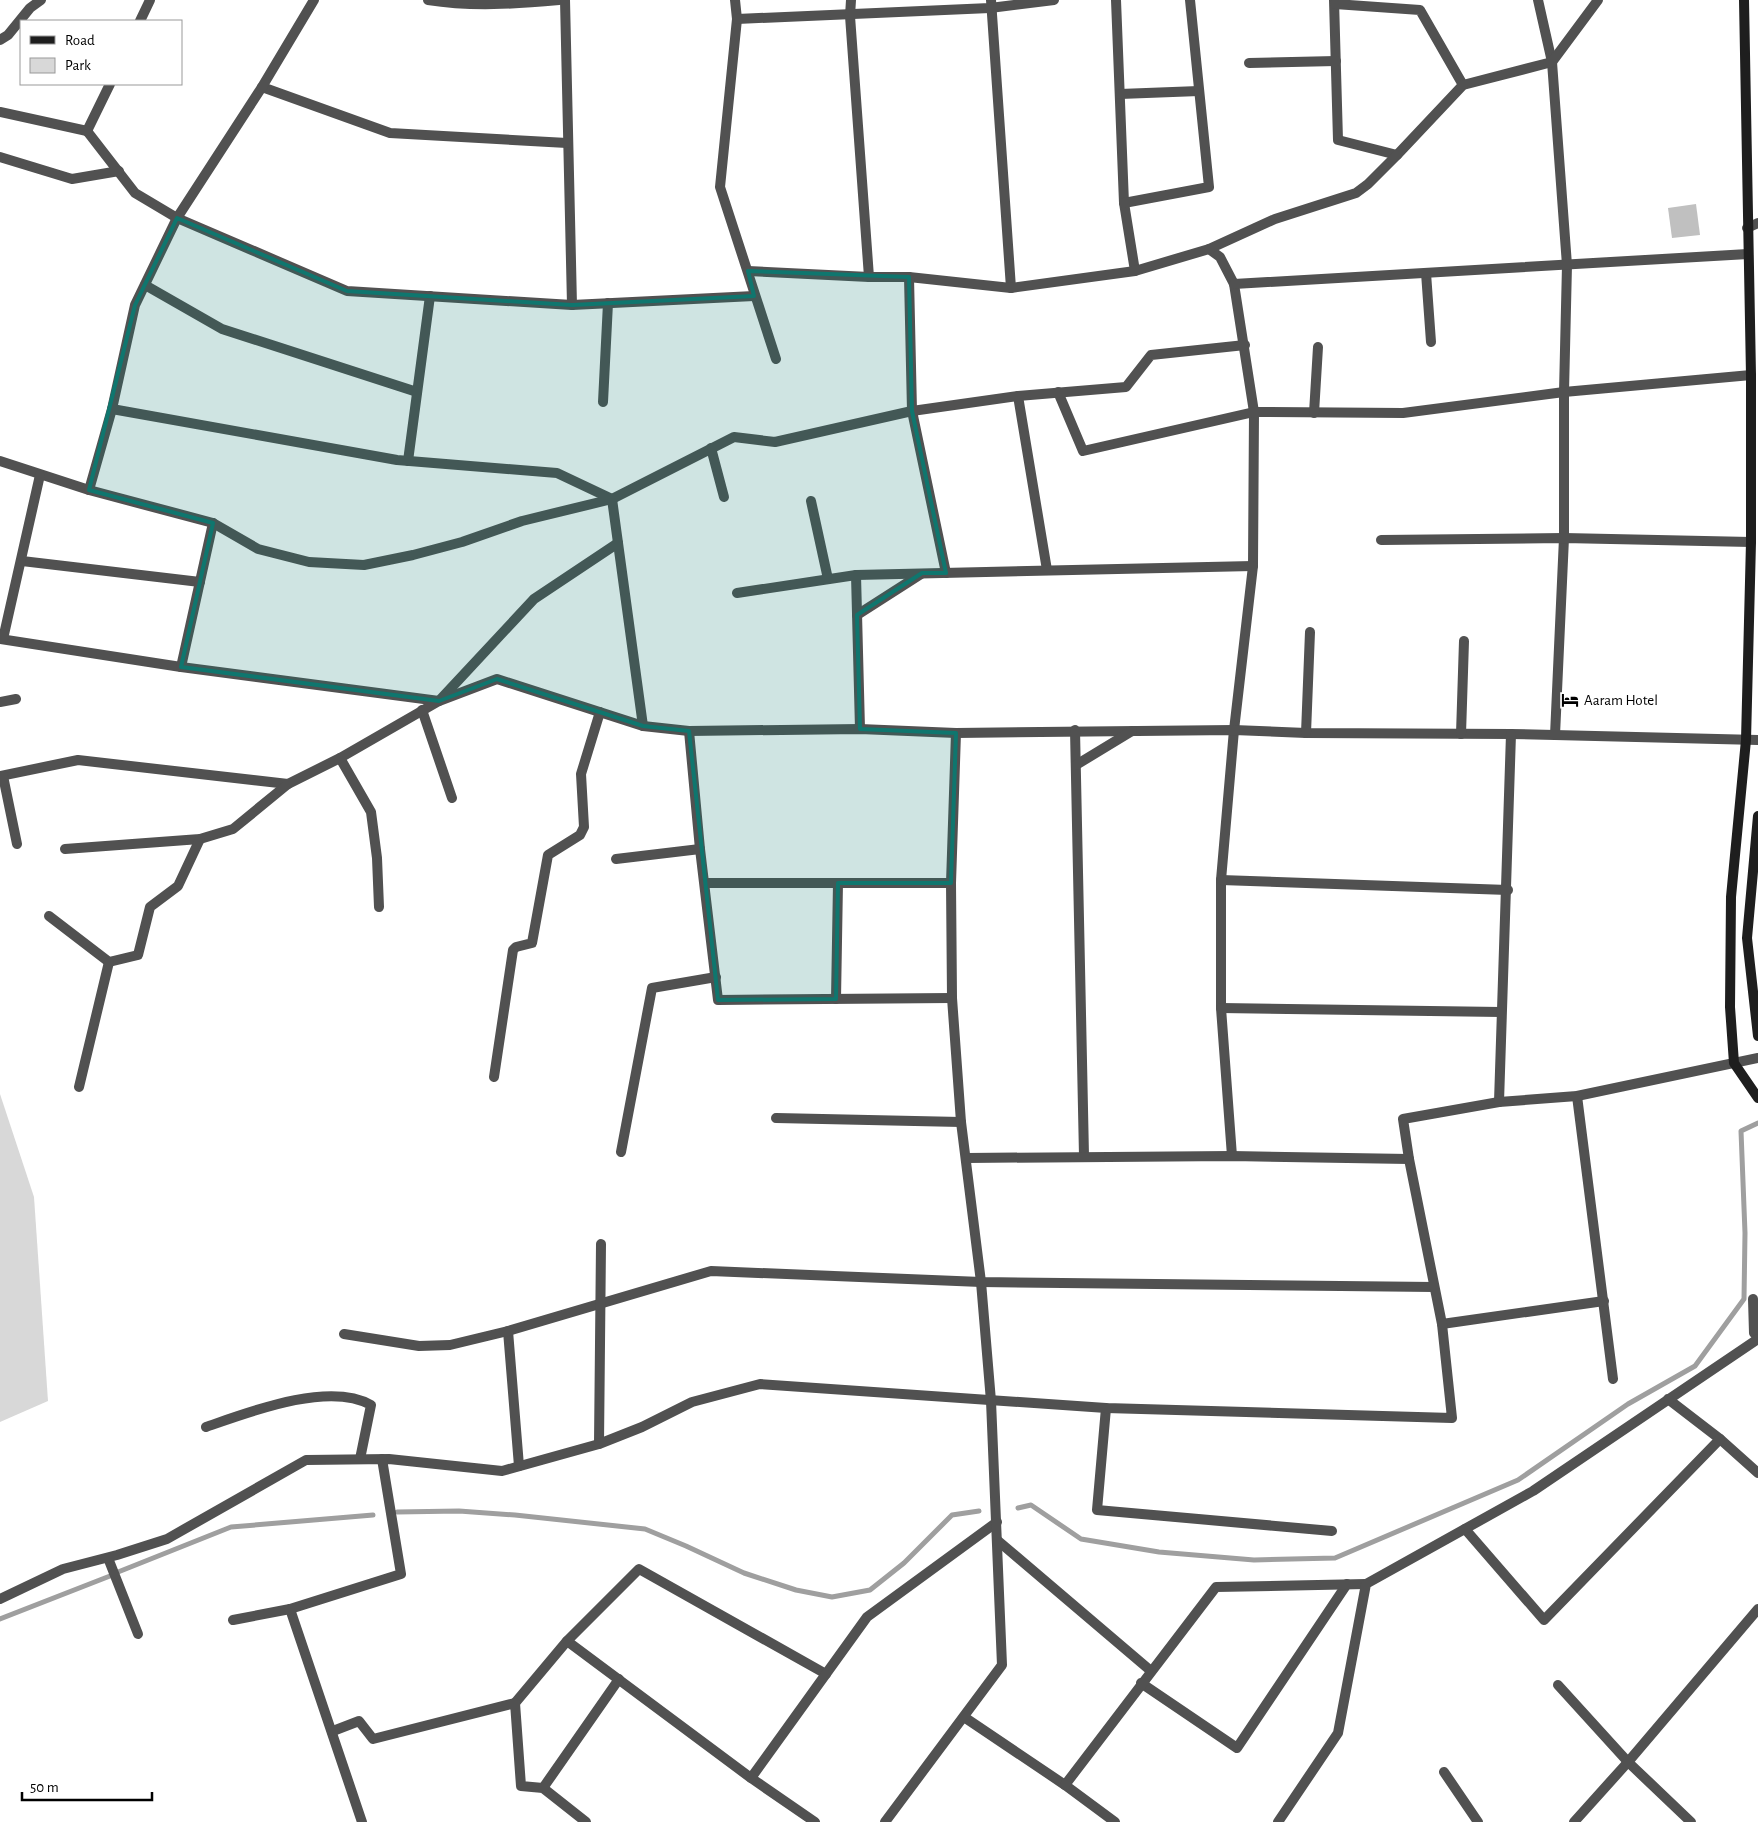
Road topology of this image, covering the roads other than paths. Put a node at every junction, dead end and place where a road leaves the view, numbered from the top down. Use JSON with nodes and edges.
{"nodes":[{"id":1,"x":41,"y":0,"type":"edge"},
{"id":2,"x":150,"y":0,"type":"edge"},
{"id":3,"x":314,"y":0,"type":"edge"},
{"id":4,"x":428,"y":0,"type":"edge"},
{"id":5,"x":559,"y":0,"type":"edge"},
{"id":6,"x":565,"y":0,"type":"edge"},
{"id":7,"x":735,"y":0,"type":"edge"},
{"id":8,"x":851,"y":0,"type":"edge"},
{"id":9,"x":1054,"y":0,"type":"edge"},
{"id":10,"x":1116,"y":0,"type":"edge"},
{"id":11,"x":1190,"y":0,"type":"edge"},
{"id":12,"x":1538,"y":0,"type":"edge"},
{"id":13,"x":1598,"y":0,"type":"edge"},
{"id":14,"x":1744,"y":0,"type":"edge"},
{"id":15,"x":1335,"y":2,"type":"edge"},
{"id":16,"x":991,"y":4,"type":"edge"},
{"id":17,"x":850,"y":16,"type":"junction"},
{"id":18,"x":737,"y":19,"type":"junction"},
{"id":19,"x":20,"y":20,"type":"edge"},
{"id":20,"x":20,"y":20,"type":"edge"},
{"id":21,"x":140,"y":20,"type":"edge"},
{"id":22,"x":0,"y":40,"type":"edge"},
{"id":23,"x":1336,"y":61,"type":"junction"},
{"id":24,"x":1552,"y":62,"type":"junction"},
{"id":25,"x":1250,"y":63,"type":"dead end"},
{"id":26,"x":110,"y":85,"type":"edge"},
{"id":27,"x":1463,"y":85,"type":"junction"},
{"id":28,"x":262,"y":87,"type":"junction"},
{"id":29,"x":1199,"y":91,"type":"junction"},
{"id":30,"x":1120,"y":94,"type":"junction"},
{"id":31,"x":0,"y":112,"type":"edge"},
{"id":32,"x":87,"y":130,"type":"junction"},
{"id":33,"x":567,"y":143,"type":"junction"},
{"id":34,"x":1398,"y":155,"type":"junction"},
{"id":35,"x":0,"y":157,"type":"edge"},
{"id":36,"x":119,"y":171,"type":"junction"},
{"id":37,"x":1124,"y":203,"type":"junction"},
{"id":38,"x":177,"y":218,"type":"junction"},
{"id":39,"x":1758,"y":223,"type":"edge"},
{"id":40,"x":1747,"y":228,"type":"junction"},
{"id":41,"x":1209,"y":249,"type":"junction"},
{"id":42,"x":1748,"y":254,"type":"junction"},
{"id":43,"x":1567,"y":265,"type":"junction"},
{"id":44,"x":748,"y":271,"type":"junction"},
{"id":45,"x":1134,"y":271,"type":"junction"},
{"id":46,"x":1426,"y":273,"type":"junction"},
{"id":47,"x":909,"y":276,"type":"junction"},
{"id":48,"x":869,"y":277,"type":"junction"},
{"id":49,"x":1234,"y":284,"type":"junction"},
{"id":50,"x":144,"y":285,"type":"junction"},
{"id":51,"x":1011,"y":288,"type":"junction"},
{"id":52,"x":430,"y":296,"type":"junction"},
{"id":53,"x":754,"y":296,"type":"junction"},
{"id":54,"x":608,"y":303,"type":"junction"},
{"id":55,"x":572,"y":305,"type":"junction"},
{"id":56,"x":1431,"y":342,"type":"dead end"},
{"id":57,"x":1244,"y":345,"type":"junction"},
{"id":58,"x":1318,"y":347,"type":"dead end"},
{"id":59,"x":776,"y":359,"type":"dead end"},
{"id":60,"x":1752,"y":375,"type":"junction"},
{"id":61,"x":417,"y":392,"type":"junction"},
{"id":62,"x":1058,"y":392,"type":"junction"},
{"id":63,"x":1564,"y":392,"type":"junction"},
{"id":64,"x":1018,"y":396,"type":"junction"},
{"id":65,"x":603,"y":402,"type":"dead end"},
{"id":66,"x":112,"y":409,"type":"junction"},
{"id":67,"x":912,"y":411,"type":"junction"},
{"id":68,"x":1254,"y":412,"type":"junction"},
{"id":69,"x":1314,"y":413,"type":"junction"},
{"id":70,"x":710,"y":448,"type":"junction"},
{"id":71,"x":408,"y":461,"type":"junction"},
{"id":72,"x":0,"y":462,"type":"edge"},
{"id":73,"x":40,"y":475,"type":"junction"},
{"id":74,"x":90,"y":490,"type":"junction"},
{"id":75,"x":724,"y":496,"type":"dead end"},
{"id":76,"x":612,"y":499,"type":"junction"},
{"id":77,"x":811,"y":501,"type":"dead end"},
{"id":78,"x":213,"y":523,"type":"junction"},
{"id":79,"x":617,"y":537,"type":"junction"},
{"id":80,"x":1564,"y":538,"type":"junction"},
{"id":81,"x":1381,"y":540,"type":"dead end"},
{"id":82,"x":1751,"y":542,"type":"junction"},
{"id":83,"x":22,"y":561,"type":"junction"},
{"id":84,"x":1254,"y":566,"type":"junction"},
{"id":85,"x":1047,"y":570,"type":"junction"},
{"id":86,"x":922,"y":573,"type":"junction"},
{"id":87,"x":946,"y":573,"type":"junction"},
{"id":88,"x":856,"y":575,"type":"junction"},
{"id":89,"x":828,"y":579,"type":"junction"},
{"id":90,"x":200,"y":582,"type":"junction"},
{"id":91,"x":737,"y":593,"type":"dead end"},
{"id":92,"x":857,"y":615,"type":"junction"},
{"id":93,"x":1310,"y":632,"type":"dead end"},
{"id":94,"x":2,"y":639,"type":"edge"},
{"id":95,"x":1464,"y":641,"type":"dead end"},
{"id":96,"x":181,"y":667,"type":"junction"},
{"id":97,"x":16,"y":699,"type":"dead end"},
{"id":98,"x":439,"y":701,"type":"junction"},
{"id":99,"x":0,"y":702,"type":"edge"},
{"id":100,"x":422,"y":710,"type":"junction"},
{"id":101,"x":600,"y":712,"type":"junction"},
{"id":102,"x":643,"y":726,"type":"junction"},
{"id":103,"x":860,"y":729,"type":"junction"},
{"id":104,"x":1075,"y":730,"type":"junction"},
{"id":105,"x":1133,"y":730,"type":"junction"},
{"id":106,"x":1234,"y":730,"type":"junction"},
{"id":107,"x":689,"y":731,"type":"junction"},
{"id":108,"x":956,"y":733,"type":"junction"},
{"id":109,"x":1306,"y":733,"type":"junction"},
{"id":110,"x":1461,"y":734,"type":"junction"},
{"id":111,"x":1511,"y":734,"type":"junction"},
{"id":112,"x":1555,"y":735,"type":"junction"},
{"id":113,"x":1746,"y":740,"type":"junction"},
{"id":114,"x":1758,"y":740,"type":"edge"},
{"id":115,"x":340,"y":758,"type":"junction"},
{"id":116,"x":1076,"y":765,"type":"junction"},
{"id":117,"x":2,"y":776,"type":"edge"},
{"id":118,"x":288,"y":784,"type":"junction"},
{"id":119,"x":452,"y":798,"type":"dead end"},
{"id":120,"x":1758,"y":816,"type":"edge"},
{"id":121,"x":200,"y":839,"type":"junction"},
{"id":122,"x":17,"y":844,"type":"dead end"},
{"id":123,"x":65,"y":848,"type":"dead end"},
{"id":124,"x":700,"y":849,"type":"junction"},
{"id":125,"x":616,"y":859,"type":"dead end"},
{"id":126,"x":1221,"y":880,"type":"junction"},
{"id":127,"x":705,"y":883,"type":"junction"},
{"id":128,"x":838,"y":883,"type":"junction"},
{"id":129,"x":952,"y":884,"type":"junction"},
{"id":130,"x":1508,"y":890,"type":"junction"},
{"id":131,"x":379,"y":907,"type":"dead end"},
{"id":132,"x":49,"y":916,"type":"dead end"},
{"id":133,"x":109,"y":962,"type":"junction"},
{"id":134,"x":716,"y":977,"type":"junction"},
{"id":135,"x":952,"y":998,"type":"junction"},
{"id":136,"x":836,"y":999,"type":"junction"},
{"id":137,"x":1221,"y":1008,"type":"junction"},
{"id":138,"x":1501,"y":1012,"type":"junction"},
{"id":139,"x":1758,"y":1036,"type":"edge"},
{"id":140,"x":1758,"y":1058,"type":"edge"},
{"id":141,"x":1734,"y":1063,"type":"junction"},
{"id":142,"x":494,"y":1078,"type":"dead end"},
{"id":143,"x":79,"y":1087,"type":"dead end"},
{"id":144,"x":1756,"y":1095,"type":"edge"},
{"id":145,"x":1577,"y":1096,"type":"junction"},
{"id":146,"x":1499,"y":1102,"type":"junction"},
{"id":147,"x":776,"y":1118,"type":"dead end"},
{"id":148,"x":961,"y":1122,"type":"junction"},
{"id":149,"x":621,"y":1152,"type":"dead end"},
{"id":150,"x":1084,"y":1156,"type":"junction"},
{"id":151,"x":1232,"y":1156,"type":"junction"},
{"id":152,"x":967,"y":1158,"type":"junction"},
{"id":153,"x":1409,"y":1159,"type":"junction"},
{"id":154,"x":601,"y":1244,"type":"dead end"},
{"id":155,"x":981,"y":1282,"type":"junction"},
{"id":156,"x":1434,"y":1287,"type":"junction"},
{"id":157,"x":1753,"y":1299,"type":"dead end"},
{"id":158,"x":1604,"y":1301,"type":"junction"},
{"id":159,"x":601,"y":1302,"type":"junction"},
{"id":160,"x":1442,"y":1324,"type":"junction"},
{"id":161,"x":508,"y":1331,"type":"junction"},
{"id":162,"x":344,"y":1334,"type":"dead end"},
{"id":163,"x":1758,"y":1338,"type":"edge"},
{"id":164,"x":1613,"y":1379,"type":"dead end"},
{"id":165,"x":1668,"y":1399,"type":"junction"},
{"id":166,"x":991,"y":1401,"type":"junction"},
{"id":167,"x":1106,"y":1408,"type":"junction"},
{"id":168,"x":206,"y":1427,"type":"dead end"},
{"id":169,"x":1720,"y":1439,"type":"junction"},
{"id":170,"x":599,"y":1444,"type":"junction"},
{"id":171,"x":360,"y":1459,"type":"junction"},
{"id":172,"x":382,"y":1459,"type":"junction"},
{"id":173,"x":519,"y":1466,"type":"junction"},
{"id":174,"x":1758,"y":1473,"type":"edge"},
{"id":175,"x":996,"y":1522,"type":"junction"},
{"id":176,"x":1465,"y":1530,"type":"junction"},
{"id":177,"x":1332,"y":1531,"type":"dead end"},
{"id":178,"x":997,"y":1540,"type":"junction"},
{"id":179,"x":108,"y":1558,"type":"junction"},
{"id":180,"x":1347,"y":1584,"type":"junction"},
{"id":181,"x":1366,"y":1584,"type":"junction"},
{"id":182,"x":0,"y":1599,"type":"edge"},
{"id":183,"x":290,"y":1609,"type":"junction"},
{"id":184,"x":1758,"y":1609,"type":"edge"},
{"id":185,"x":234,"y":1620,"type":"dead end"},
{"id":186,"x":138,"y":1634,"type":"dead end"},
{"id":187,"x":567,"y":1641,"type":"junction"},
{"id":188,"x":1151,"y":1671,"type":"junction"},
{"id":189,"x":826,"y":1674,"type":"junction"},
{"id":190,"x":619,"y":1679,"type":"junction"},
{"id":191,"x":1141,"y":1684,"type":"junction"},
{"id":192,"x":1558,"y":1685,"type":"dead end"},
{"id":193,"x":515,"y":1703,"type":"junction"},
{"id":194,"x":964,"y":1717,"type":"junction"},
{"id":195,"x":333,"y":1731,"type":"junction"},
{"id":196,"x":1628,"y":1762,"type":"junction"},
{"id":197,"x":1444,"y":1772,"type":"dead end"},
{"id":198,"x":751,"y":1778,"type":"junction"},
{"id":199,"x":1065,"y":1785,"type":"junction"},
{"id":200,"x":543,"y":1788,"type":"junction"},
{"id":201,"x":362,"y":1822,"type":"edge"},
{"id":202,"x":585,"y":1822,"type":"edge"},
{"id":203,"x":816,"y":1822,"type":"edge"},
{"id":204,"x":885,"y":1822,"type":"edge"},
{"id":205,"x":1115,"y":1822,"type":"edge"},
{"id":206,"x":1278,"y":1822,"type":"edge"},
{"id":207,"x":1478,"y":1822,"type":"edge"},
{"id":208,"x":1574,"y":1822,"type":"edge"},
{"id":209,"x":1691,"y":1822,"type":"edge"}],
"edges":[{"from":1,"to":19,"type":"street"},
{"from":2,"to":21,"type":"street"},
{"from":3,"to":28,"type":"street"},
{"from":4,"to":5,"type":"street"},
{"from":6,"to":33,"type":"street"},
{"from":7,"to":18,"type":"street"},
{"from":8,"to":17,"type":"street"},
{"from":9,"to":16,"type":"street"},
{"from":10,"to":30,"type":"street"},
{"from":11,"to":29,"type":"street"},
{"from":12,"to":24,"type":"street"},
{"from":13,"to":24,"type":"street"},
{"from":14,"to":40,"type":"street"},
{"from":15,"to":23,"type":"street"},
{"from":15,"to":27,"type":"street"},
{"from":16,"to":17,"type":"street"},
{"from":16,"to":51,"type":"street"},
{"from":17,"to":18,"type":"street"},
{"from":17,"to":48,"type":"street"},
{"from":18,"to":44,"type":"street"},
{"from":20,"to":22,"type":"street"},
{"from":23,"to":25,"type":"street"},
{"from":23,"to":34,"type":"street"},
{"from":24,"to":27,"type":"street"},
{"from":24,"to":43,"type":"street"},
{"from":26,"to":32,"type":"street"},
{"from":27,"to":34,"type":"street"},
{"from":28,"to":33,"type":"street"},
{"from":28,"to":38,"type":"street"},
{"from":29,"to":30,"type":"street"},
{"from":29,"to":37,"type":"street"},
{"from":30,"to":37,"type":"street"},
{"from":31,"to":32,"type":"street"},
{"from":32,"to":36,"type":"street"},
{"from":33,"to":55,"type":"street"},
{"from":34,"to":41,"type":"street"},
{"from":35,"to":36,"type":"street"},
{"from":36,"to":38,"type":"street"},
{"from":37,"to":45,"type":"street"},
{"from":38,"to":50,"type":"street"},
{"from":38,"to":52,"type":"street"},
{"from":39,"to":40,"type":"street"},
{"from":40,"to":42,"type":"street"},
{"from":41,"to":45,"type":"street"},
{"from":41,"to":49,"type":"street"},
{"from":42,"to":43,"type":"street"},
{"from":42,"to":60,"type":"street"},
{"from":43,"to":46,"type":"street"},
{"from":43,"to":63,"type":"street"},
{"from":44,"to":48,"type":"street"},
{"from":44,"to":53,"type":"street"},
{"from":45,"to":51,"type":"street"},
{"from":46,"to":49,"type":"street"},
{"from":46,"to":56,"type":"street"},
{"from":47,"to":48,"type":"street"},
{"from":47,"to":51,"type":"street"},
{"from":47,"to":67,"type":"street"},
{"from":49,"to":57,"type":"street"},
{"from":50,"to":61,"type":"street"},
{"from":50,"to":66,"type":"street"},
{"from":52,"to":55,"type":"street"},
{"from":52,"to":61,"type":"street"},
{"from":53,"to":54,"type":"street"},
{"from":53,"to":59,"type":"street"},
{"from":54,"to":55,"type":"street"},
{"from":54,"to":65,"type":"street"},
{"from":57,"to":62,"type":"street"},
{"from":57,"to":68,"type":"street"},
{"from":58,"to":69,"type":"street"},
{"from":60,"to":63,"type":"street"},
{"from":60,"to":82,"type":"street"},
{"from":61,"to":71,"type":"street"},
{"from":62,"to":64,"type":"street"},
{"from":62,"to":68,"type":"street"},
{"from":63,"to":69,"type":"street"},
{"from":63,"to":80,"type":"street"},
{"from":64,"to":67,"type":"street"},
{"from":64,"to":85,"type":"street"},
{"from":66,"to":71,"type":"street"},
{"from":66,"to":74,"type":"street"},
{"from":67,"to":70,"type":"street"},
{"from":67,"to":87,"type":"street"},
{"from":68,"to":69,"type":"street"},
{"from":68,"to":84,"type":"street"},
{"from":70,"to":75,"type":"street"},
{"from":70,"to":76,"type":"street"},
{"from":71,"to":76,"type":"street"},
{"from":72,"to":73,"type":"street"},
{"from":73,"to":74,"type":"street"},
{"from":73,"to":83,"type":"street"},
{"from":74,"to":78,"type":"street"},
{"from":76,"to":78,"type":"street"},
{"from":76,"to":79,"type":"street"},
{"from":77,"to":89,"type":"street"},
{"from":78,"to":90,"type":"street"},
{"from":79,"to":98,"type":"street"},
{"from":79,"to":102,"type":"street"},
{"from":80,"to":81,"type":"street"},
{"from":80,"to":82,"type":"street"},
{"from":80,"to":112,"type":"street"},
{"from":82,"to":113,"type":"street"},
{"from":83,"to":90,"type":"street"},
{"from":83,"to":94,"type":"street"},
{"from":84,"to":85,"type":"street"},
{"from":84,"to":106,"type":"street"},
{"from":85,"to":87,"type":"street"},
{"from":86,"to":87,"type":"street"},
{"from":86,"to":88,"type":"street"},
{"from":86,"to":92,"type":"street"},
{"from":88,"to":89,"type":"street"},
{"from":88,"to":92,"type":"street"},
{"from":89,"to":91,"type":"street"},
{"from":90,"to":96,"type":"street"},
{"from":92,"to":103,"type":"street"},
{"from":93,"to":109,"type":"street"},
{"from":94,"to":96,"type":"street"},
{"from":95,"to":110,"type":"street"},
{"from":96,"to":98,"type":"street"},
{"from":97,"to":99,"type":"street"},
{"from":98,"to":100,"type":"street"},
{"from":98,"to":101,"type":"street"},
{"from":100,"to":115,"type":"street"},
{"from":100,"to":119,"type":"street"},
{"from":101,"to":102,"type":"street"},
{"from":101,"to":142,"type":"street"},
{"from":102,"to":107,"type":"street"},
{"from":103,"to":107,"type":"street"},
{"from":103,"to":108,"type":"street"},
{"from":104,"to":105,"type":"street"},
{"from":104,"to":108,"type":"street"},
{"from":104,"to":116,"type":"street"},
{"from":105,"to":106,"type":"street"},
{"from":105,"to":116,"type":"street"},
{"from":106,"to":109,"type":"street"},
{"from":106,"to":126,"type":"street"},
{"from":107,"to":124,"type":"street"},
{"from":108,"to":129,"type":"street"},
{"from":109,"to":110,"type":"street"},
{"from":110,"to":111,"type":"street"},
{"from":111,"to":112,"type":"street"},
{"from":111,"to":130,"type":"street"},
{"from":112,"to":113,"type":"street"},
{"from":113,"to":114,"type":"street"},
{"from":113,"to":141,"type":"street"},
{"from":115,"to":118,"type":"street"},
{"from":115,"to":131,"type":"street"},
{"from":116,"to":150,"type":"street"},
{"from":117,"to":118,"type":"street"},
{"from":117,"to":122,"type":"street"},
{"from":118,"to":121,"type":"street"},
{"from":120,"to":139,"type":"street"},
{"from":121,"to":123,"type":"street"},
{"from":121,"to":133,"type":"street"},
{"from":124,"to":125,"type":"street"},
{"from":124,"to":127,"type":"street"},
{"from":126,"to":130,"type":"street"},
{"from":126,"to":137,"type":"street"},
{"from":127,"to":128,"type":"street"},
{"from":127,"to":134,"type":"street"},
{"from":128,"to":129,"type":"street"},
{"from":128,"to":136,"type":"street"},
{"from":129,"to":135,"type":"street"},
{"from":130,"to":138,"type":"street"},
{"from":132,"to":133,"type":"street"},
{"from":133,"to":143,"type":"street"},
{"from":134,"to":136,"type":"street"},
{"from":134,"to":149,"type":"street"},
{"from":135,"to":136,"type":"street"},
{"from":135,"to":148,"type":"street"},
{"from":137,"to":138,"type":"street"},
{"from":137,"to":151,"type":"street"},
{"from":138,"to":146,"type":"street"},
{"from":140,"to":141,"type":"street"},
{"from":141,"to":144,"type":"street"},
{"from":141,"to":145,"type":"street"},
{"from":145,"to":146,"type":"street"},
{"from":145,"to":158,"type":"street"},
{"from":146,"to":153,"type":"street"},
{"from":147,"to":148,"type":"street"},
{"from":148,"to":152,"type":"street"},
{"from":150,"to":151,"type":"street"},
{"from":150,"to":152,"type":"street"},
{"from":151,"to":153,"type":"street"},
{"from":152,"to":155,"type":"street"},
{"from":153,"to":156,"type":"street"},
{"from":154,"to":159,"type":"street"},
{"from":155,"to":156,"type":"street"},
{"from":155,"to":159,"type":"street"},
{"from":155,"to":166,"type":"street"},
{"from":156,"to":160,"type":"street"},
{"from":157,"to":163,"type":"street"},
{"from":158,"to":160,"type":"street"},
{"from":158,"to":164,"type":"street"},
{"from":159,"to":161,"type":"street"},
{"from":159,"to":170,"type":"street"},
{"from":160,"to":167,"type":"street"},
{"from":161,"to":162,"type":"street"},
{"from":161,"to":173,"type":"street"},
{"from":163,"to":165,"type":"street"},
{"from":165,"to":169,"type":"street"},
{"from":165,"to":176,"type":"street"},
{"from":166,"to":167,"type":"street"},
{"from":166,"to":170,"type":"street"},
{"from":166,"to":175,"type":"street"},
{"from":167,"to":177,"type":"street"},
{"from":168,"to":171,"type":"street"},
{"from":169,"to":174,"type":"street"},
{"from":169,"to":176,"type":"street"},
{"from":170,"to":173,"type":"street"},
{"from":171,"to":172,"type":"street"},
{"from":171,"to":179,"type":"street"},
{"from":172,"to":173,"type":"street"},
{"from":172,"to":183,"type":"street"},
{"from":175,"to":178,"type":"street"},
{"from":175,"to":189,"type":"street"},
{"from":176,"to":181,"type":"street"},
{"from":178,"to":188,"type":"street"},
{"from":178,"to":194,"type":"street"},
{"from":179,"to":182,"type":"street"},
{"from":179,"to":186,"type":"street"},
{"from":180,"to":181,"type":"street"},
{"from":180,"to":188,"type":"street"},
{"from":180,"to":191,"type":"street"},
{"from":181,"to":206,"type":"street"},
{"from":183,"to":185,"type":"street"},
{"from":183,"to":195,"type":"street"},
{"from":184,"to":196,"type":"street"},
{"from":187,"to":189,"type":"street"},
{"from":187,"to":190,"type":"street"},
{"from":187,"to":193,"type":"street"},
{"from":188,"to":191,"type":"street"},
{"from":189,"to":198,"type":"street"},
{"from":190,"to":198,"type":"street"},
{"from":190,"to":200,"type":"street"},
{"from":191,"to":199,"type":"street"},
{"from":192,"to":196,"type":"street"},
{"from":193,"to":195,"type":"street"},
{"from":193,"to":200,"type":"street"},
{"from":194,"to":199,"type":"street"},
{"from":194,"to":204,"type":"street"},
{"from":195,"to":201,"type":"street"},
{"from":196,"to":208,"type":"street"},
{"from":196,"to":209,"type":"street"},
{"from":197,"to":207,"type":"street"},
{"from":198,"to":203,"type":"street"},
{"from":199,"to":205,"type":"street"},
{"from":200,"to":202,"type":"street"}]}
